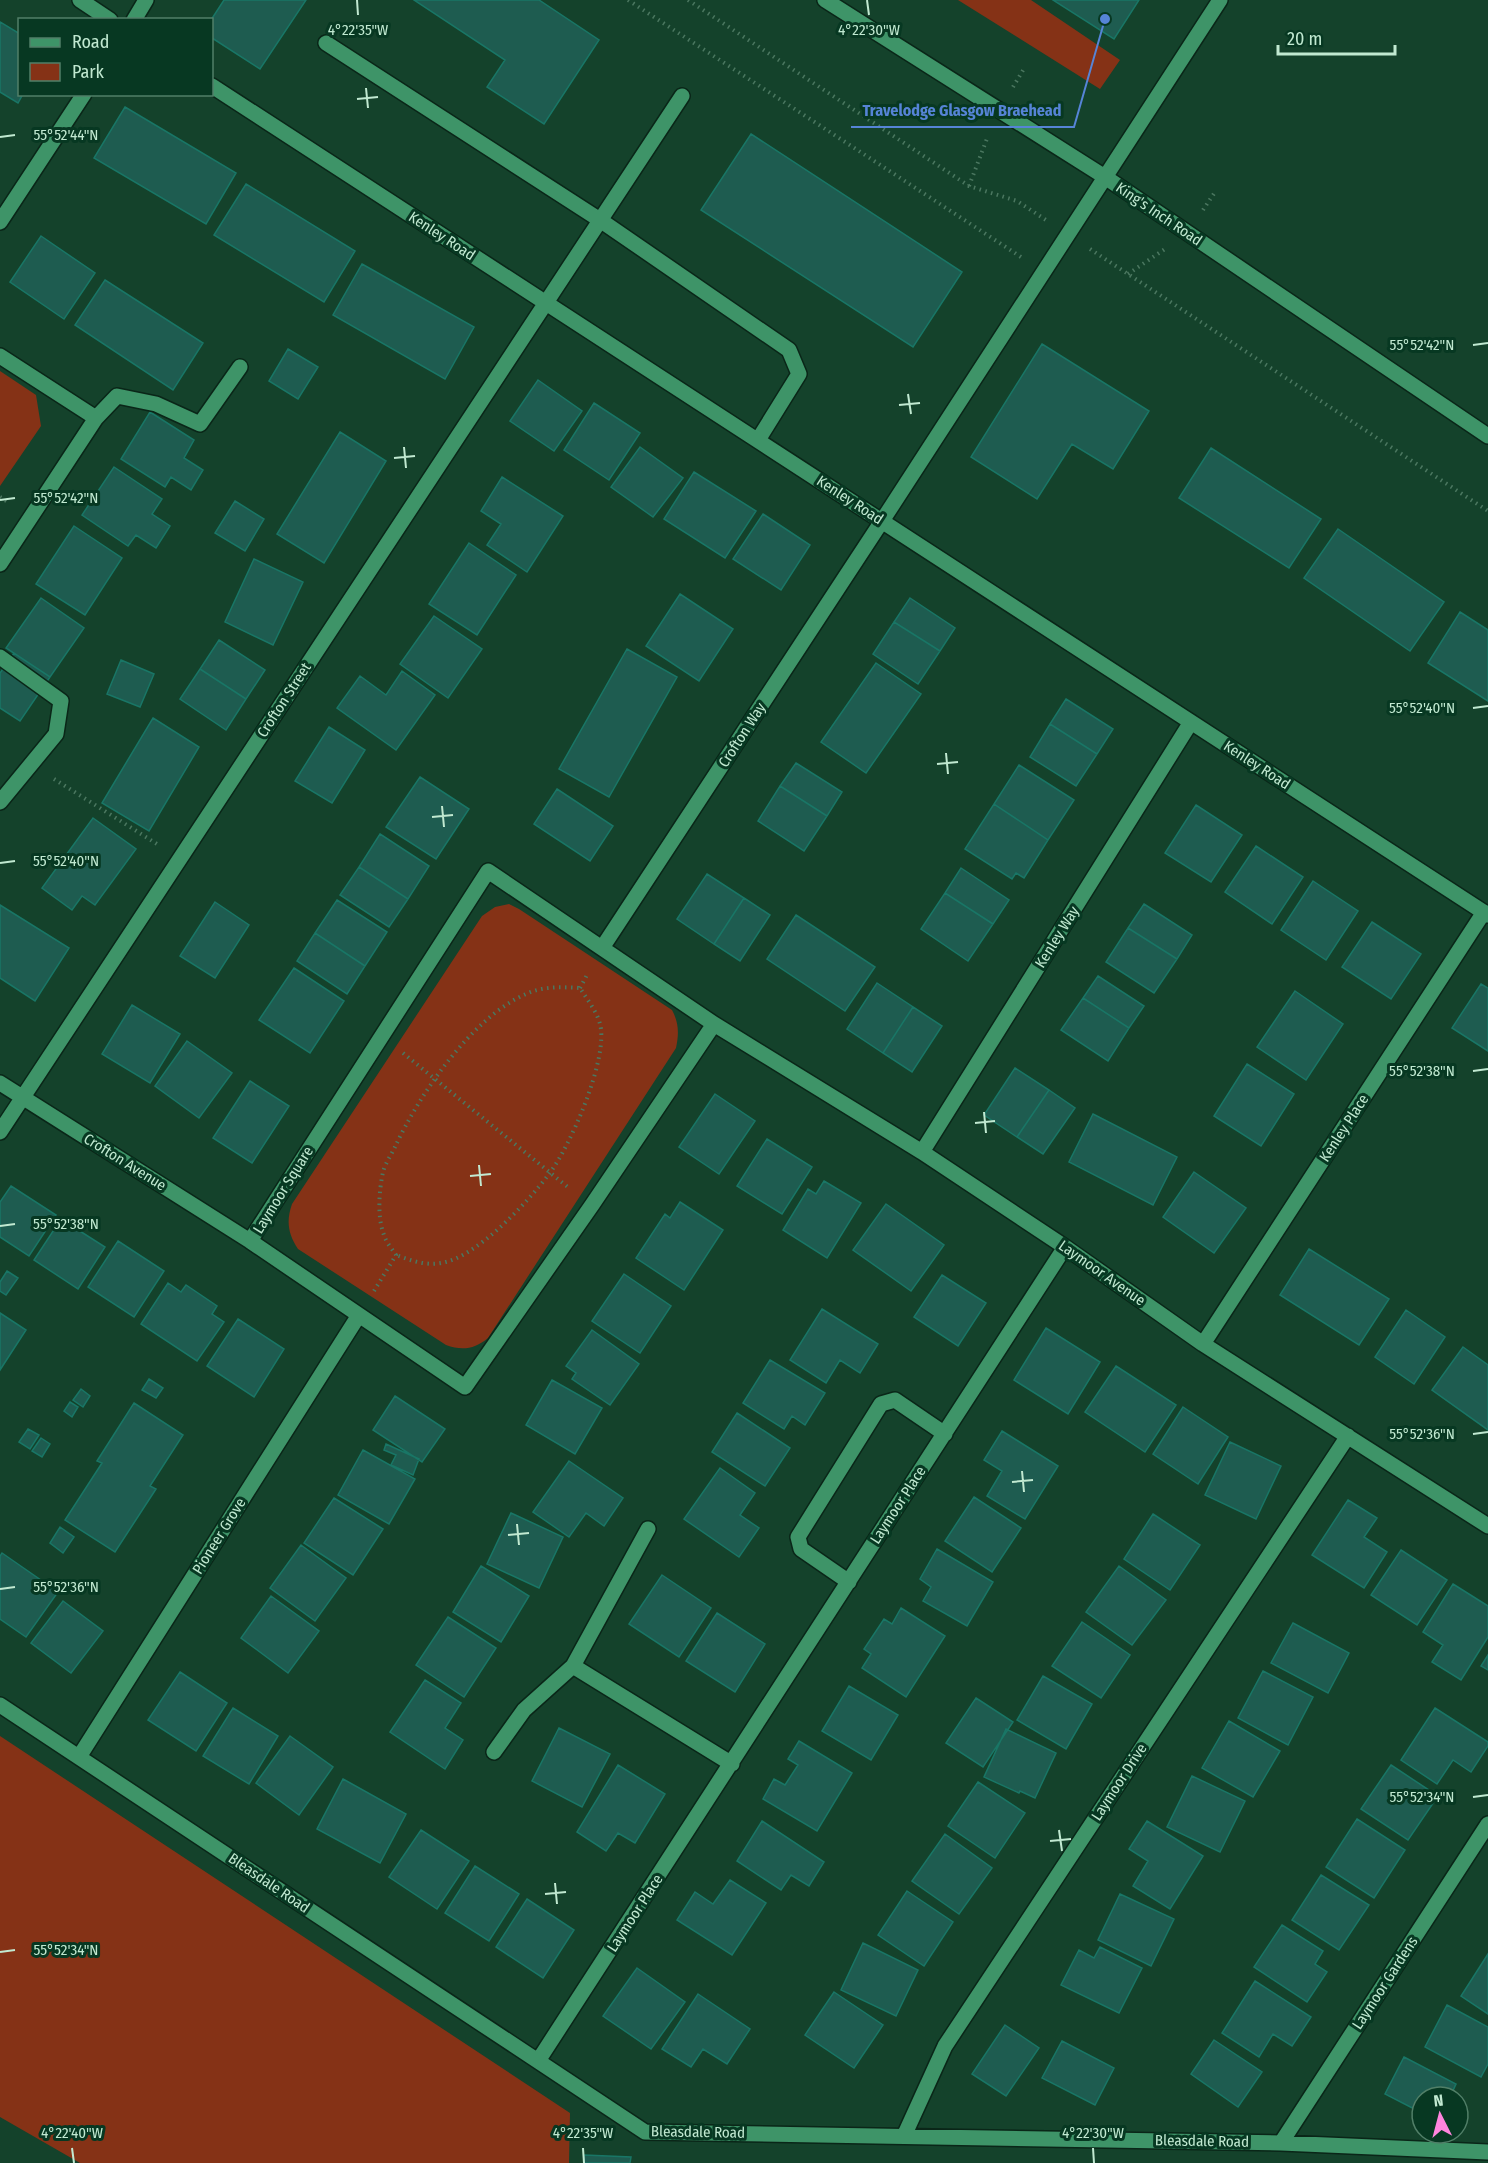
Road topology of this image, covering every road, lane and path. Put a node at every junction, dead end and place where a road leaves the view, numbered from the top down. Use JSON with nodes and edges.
{"nodes":[{"id":1,"x":80,"y":0,"type":"edge"},
{"id":2,"x":146,"y":0,"type":"edge"},
{"id":3,"x":628,"y":0,"type":"edge"},
{"id":4,"x":688,"y":0,"type":"edge"},
{"id":5,"x":825,"y":0,"type":"edge"},
{"id":6,"x":1220,"y":0,"type":"edge"},
{"id":7,"x":107,"y":18,"type":"edge"},
{"id":8,"x":135,"y":18,"type":"edge"},
{"id":9,"x":326,"y":44,"type":"dead end"},
{"id":10,"x":213,"y":87,"type":"edge"},
{"id":11,"x":83,"y":96,"type":"edge"},
{"id":12,"x":682,"y":96,"type":"dead end"},
{"id":13,"x":1105,"y":177,"type":"junction"},
{"id":14,"x":600,"y":220,"type":"junction"},
{"id":15,"x":0,"y":222,"type":"edge"},
{"id":16,"x":1068,"y":235,"type":"junction"},
{"id":17,"x":1044,"y":272,"type":"junction"},
{"id":18,"x":545,"y":303,"type":"junction"},
{"id":19,"x":0,"y":356,"type":"edge"},
{"id":20,"x":240,"y":368,"type":"dead end"},
{"id":21,"x":96,"y":418,"type":"junction"},
{"id":22,"x":1488,"y":436,"type":"edge"},
{"id":23,"x":758,"y":440,"type":"junction"},
{"id":24,"x":1488,"y":511,"type":"edge"},
{"id":25,"x":882,"y":522,"type":"junction"},
{"id":26,"x":0,"y":564,"type":"edge"},
{"id":27,"x":0,"y":657,"type":"edge"},
{"id":28,"x":1191,"y":722,"type":"junction"},
{"id":29,"x":31,"y":765,"type":"junction"},
{"id":30,"x":0,"y":802,"type":"edge"},
{"id":31,"x":180,"y":859,"type":"junction"},
{"id":32,"x":1486,"y":914,"type":"edge"},
{"id":33,"x":602,"y":948,"type":"junction"},
{"id":34,"x":714,"y":1024,"type":"junction"},
{"id":35,"x":381,"y":1036,"type":"junction"},
{"id":36,"x":434,"y":1078,"type":"junction"},
{"id":37,"x":0,"y":1083,"type":"edge"},
{"id":38,"x":23,"y":1098,"type":"junction"},
{"id":39,"x":0,"y":1132,"type":"edge"},
{"id":40,"x":922,"y":1152,"type":"junction"},
{"id":41,"x":550,"y":1173,"type":"junction"},
{"id":42,"x":592,"y":1205,"type":"junction"},
{"id":43,"x":250,"y":1241,"type":"junction"},
{"id":44,"x":1065,"y":1247,"type":"junction"},
{"id":45,"x":396,"y":1255,"type":"junction"},
{"id":46,"x":359,"y":1315,"type":"junction"},
{"id":47,"x":1203,"y":1344,"type":"junction"},
{"id":48,"x":945,"y":1434,"type":"junction"},
{"id":49,"x":1348,"y":1436,"type":"junction"},
{"id":50,"x":1488,"y":1526,"type":"edge"},
{"id":51,"x":648,"y":1529,"type":"dead end"},
{"id":52,"x":849,"y":1582,"type":"junction"},
{"id":53,"x":573,"y":1666,"type":"junction"},
{"id":54,"x":0,"y":1704,"type":"edge"},
{"id":55,"x":494,"y":1752,"type":"dead end"},
{"id":56,"x":79,"y":1757,"type":"junction"},
{"id":57,"x":732,"y":1764,"type":"junction"},
{"id":58,"x":1488,"y":1824,"type":"edge"},
{"id":59,"x":538,"y":2061,"type":"junction"},
{"id":60,"x":904,"y":2136,"type":"junction"},
{"id":61,"x":1281,"y":2143,"type":"junction"},
{"id":62,"x":1488,"y":2152,"type":"edge"}],
"edges":[{"from":1,"to":7,"type":"street"},
{"from":2,"to":8,"type":"street"},
{"from":3,"to":17,"type":"path"},
{"from":4,"to":16,"type":"path"},
{"from":5,"to":13,"type":"street","name":"King's Inch Road"},
{"from":6,"to":13,"type":"street","name":"Crofton Way"},
{"from":9,"to":14,"type":"street"},
{"from":10,"to":18,"type":"street","name":"Kenley Road"},
{"from":11,"to":15,"type":"street"},
{"from":12,"to":14,"type":"street","name":"Crofton Street"},
{"from":13,"to":16,"type":"street","name":"Crofton Way"},
{"from":13,"to":22,"type":"street","name":"King's Inch Road"},
{"from":14,"to":18,"type":"street","name":"Crofton Street"},
{"from":14,"to":23,"type":"street"},
{"from":16,"to":17,"type":"street","name":"Crofton Way"},
{"from":16,"to":24,"type":"path"},
{"from":17,"to":25,"type":"street","name":"Crofton Way"},
{"from":18,"to":23,"type":"street","name":"Kenley Road"},
{"from":18,"to":31,"type":"street","name":"Crofton Street"},
{"from":19,"to":21,"type":"street"},
{"from":20,"to":21,"type":"street"},
{"from":21,"to":26,"type":"street"},
{"from":23,"to":25,"type":"street","name":"Kenley Road"},
{"from":25,"to":28,"type":"street","name":"Kenley Road"},
{"from":25,"to":33,"type":"street","name":"Crofton Way"},
{"from":27,"to":29,"type":"street"},
{"from":28,"to":32,"type":"street","name":"Kenley Road"},
{"from":28,"to":40,"type":"street","name":"Kenley Way"},
{"from":29,"to":30,"type":"street"},
{"from":29,"to":31,"type":"path"},
{"from":31,"to":38,"type":"street","name":"Crofton Street"},
{"from":32,"to":47,"type":"street","name":"Kenley Place"},
{"from":33,"to":34,"type":"street","name":"Laymoor Square"},
{"from":33,"to":35,"type":"street","name":"Laymoor Square"},
{"from":34,"to":40,"type":"street","name":"Laymoor Avenue"},
{"from":34,"to":42,"type":"street","name":"Laymoor Square"},
{"from":35,"to":36,"type":"path"},
{"from":35,"to":43,"type":"street","name":"Laymoor Square"},
{"from":36,"to":41,"type":"path"},
{"from":36,"to":41,"type":"path"},
{"from":36,"to":45,"type":"path"},
{"from":37,"to":38,"type":"street","name":"Crofton Avenue"},
{"from":38,"to":39,"type":"street","name":"Crofton Street"},
{"from":38,"to":43,"type":"street","name":"Crofton Avenue"},
{"from":40,"to":44,"type":"street","name":"Laymoor Avenue"},
{"from":41,"to":42,"type":"path"},
{"from":41,"to":45,"type":"path"},
{"from":42,"to":46,"type":"street","name":"Laymoor Square"},
{"from":43,"to":46,"type":"street","name":"Laymoor Square"},
{"from":44,"to":47,"type":"street","name":"Laymoor Avenue"},
{"from":44,"to":48,"type":"street","name":"Laymoor Place"},
{"from":45,"to":46,"type":"path"},
{"from":46,"to":56,"type":"street","name":"Pioneer Grove"},
{"from":47,"to":49,"type":"street","name":"Laymoor Avenue"},
{"from":48,"to":52,"type":"street","name":"Laymoor Place"},
{"from":48,"to":52,"type":"street"},
{"from":49,"to":50,"type":"street","name":"Laymoor Avenue"},
{"from":49,"to":60,"type":"street","name":"Laymoor Drive"},
{"from":51,"to":53,"type":"street"},
{"from":52,"to":57,"type":"street","name":"Laymoor Place"},
{"from":53,"to":55,"type":"street"},
{"from":53,"to":57,"type":"street"},
{"from":54,"to":56,"type":"street","name":"Bleasdale Road"},
{"from":56,"to":59,"type":"street","name":"Bleasdale Road"},
{"from":57,"to":59,"type":"street","name":"Laymoor Place"},
{"from":58,"to":61,"type":"street","name":"Laymoor Gardens"},
{"from":59,"to":60,"type":"street","name":"Bleasdale Road"},
{"from":60,"to":61,"type":"street","name":"Bleasdale Road"},
{"from":61,"to":62,"type":"street","name":"Bleasdale Road"}]}
